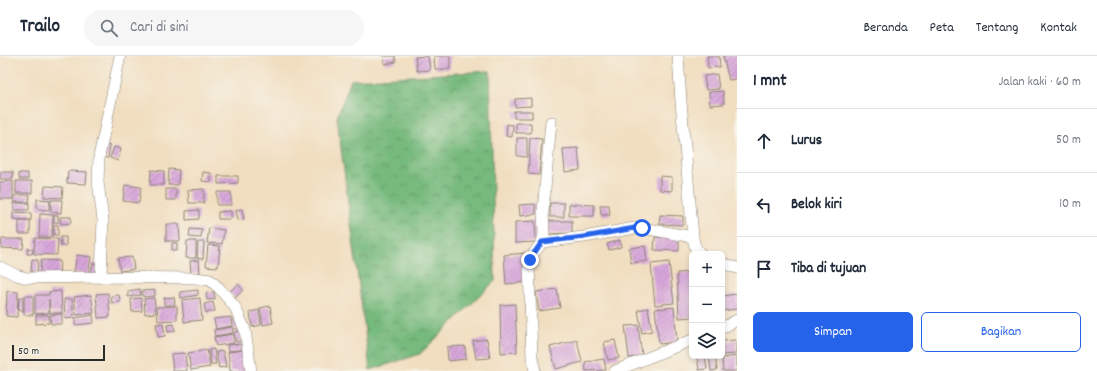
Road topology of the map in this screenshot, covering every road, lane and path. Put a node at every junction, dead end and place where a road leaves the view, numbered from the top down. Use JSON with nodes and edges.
{"nodes":[{"id":1,"x":120,"y":56,"type":"edge"},
{"id":2,"x":678,"y":56,"type":"edge"},
{"id":3,"x":551,"y":122,"type":"dead end"},
{"id":4,"x":693,"y":237,"type":"junction"},
{"id":5,"x":542,"y":242,"type":"junction"},
{"id":6,"x":698,"y":251,"type":"edge"},
{"id":7,"x":725,"y":264,"type":"edge"},
{"id":8,"x":0,"y":267,"type":"edge"},
{"id":9,"x":737,"y":268,"type":"edge"},
{"id":10,"x":101,"y":277,"type":"junction"},
{"id":11,"x":737,"y":320,"type":"edge"},
{"id":12,"x":725,"y":326,"type":"edge"},
{"id":13,"x":689,"y":341,"type":"edge"},
{"id":14,"x":251,"y":371,"type":"edge"},
{"id":15,"x":535,"y":371,"type":"edge"},
{"id":16,"x":615,"y":371,"type":"edge"}],
"edges":[{"from":1,"to":10,"type":"street"},
{"from":2,"to":4,"type":"street"},
{"from":3,"to":5,"type":"street"},
{"from":4,"to":5,"type":"street"},
{"from":4,"to":6,"type":"street"},
{"from":5,"to":15,"type":"street"},
{"from":7,"to":9,"type":"street"},
{"from":8,"to":10,"type":"street"},
{"from":10,"to":14,"type":"street"},
{"from":11,"to":12,"type":"street"},
{"from":13,"to":16,"type":"street"}]}
